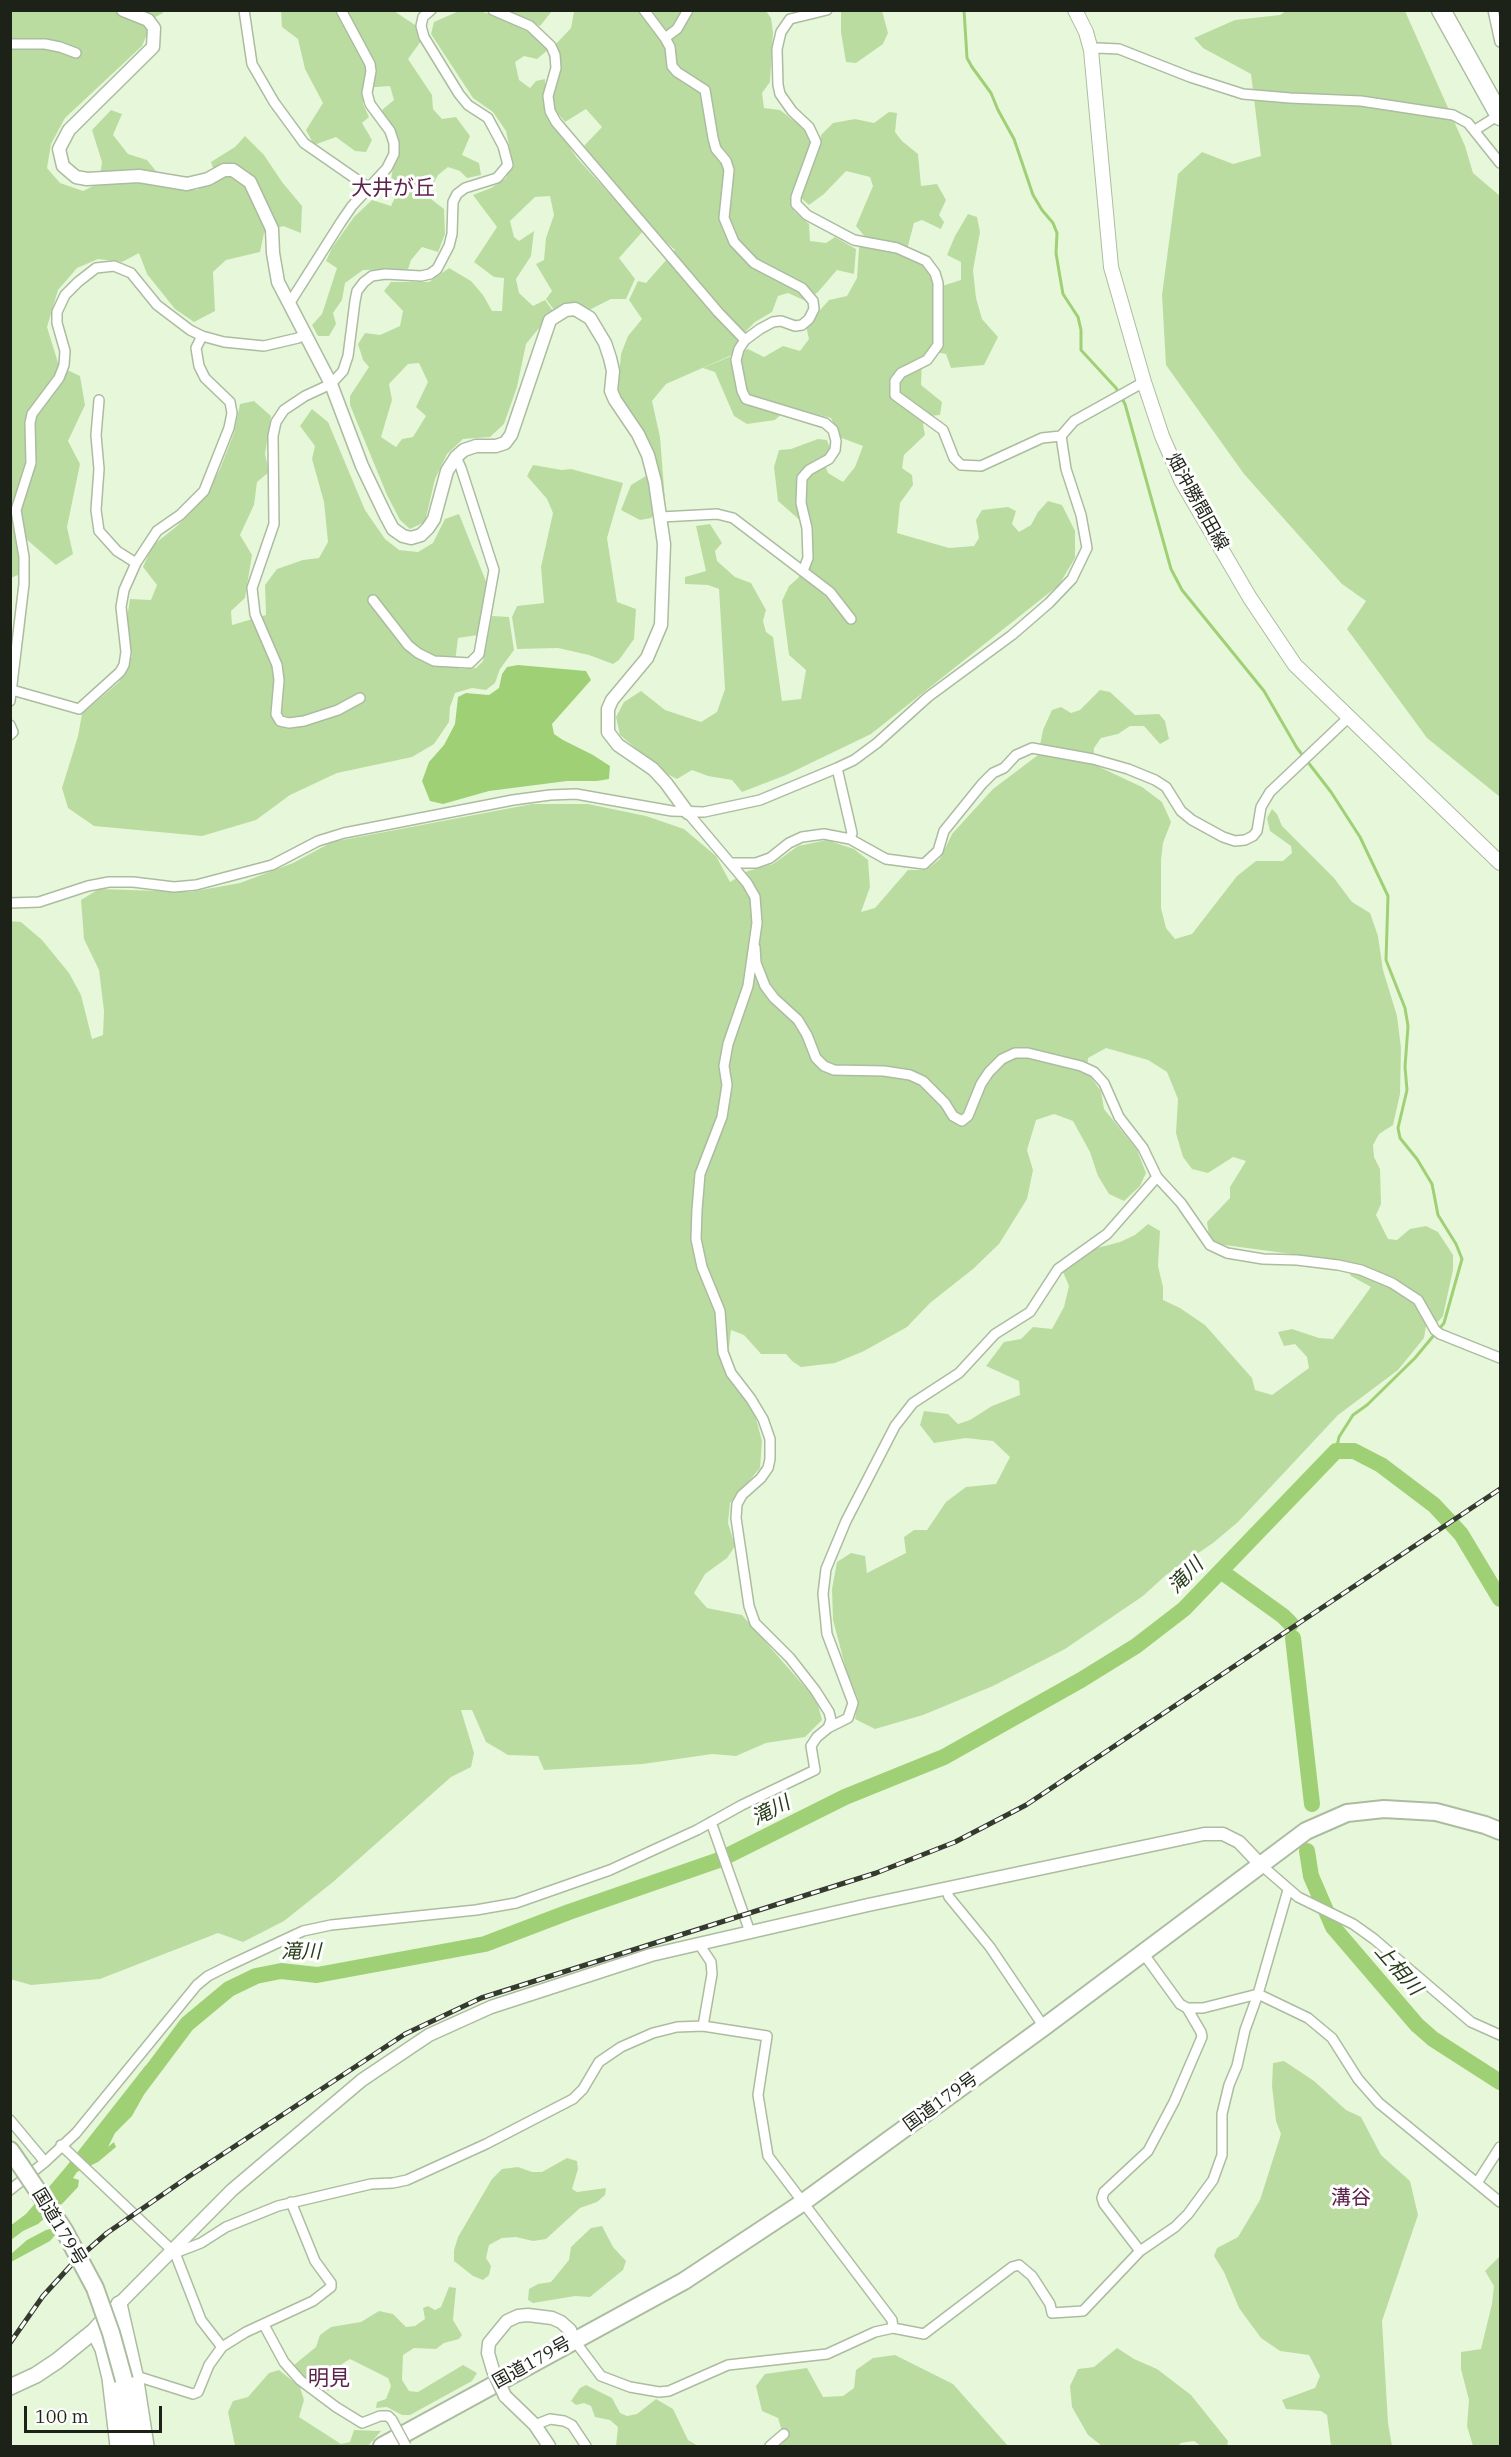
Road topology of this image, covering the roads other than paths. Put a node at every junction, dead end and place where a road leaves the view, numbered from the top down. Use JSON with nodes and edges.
{"nodes":[{"id":1,"x":123,"y":10,"type":"edge"},
{"id":2,"x":244,"y":10,"type":"edge"},
{"id":3,"x":341,"y":10,"type":"edge"},
{"id":4,"x":431,"y":10,"type":"edge"},
{"id":5,"x":493,"y":10,"type":"edge"},
{"id":6,"x":644,"y":10,"type":"edge"},
{"id":7,"x":688,"y":10,"type":"edge"},
{"id":8,"x":827,"y":10,"type":"edge"},
{"id":9,"x":1075,"y":10,"type":"edge"},
{"id":10,"x":1441,"y":10,"type":"edge"},
{"id":11,"x":1493,"y":10,"type":"edge"},
{"id":12,"x":665,"y":38,"type":"junction"},
{"id":13,"x":1500,"y":42,"type":"edge"},
{"id":14,"x":10,"y":44,"type":"edge"},
{"id":15,"x":1091,"y":50,"type":"junction"},
{"id":16,"x":76,"y":53,"type":"dead end"},
{"id":17,"x":1496,"y":118,"type":"edge"},
{"id":18,"x":1475,"y":130,"type":"junction"},
{"id":19,"x":1500,"y":163,"type":"edge"},
{"id":20,"x":369,"y":188,"type":"junction"},
{"id":21,"x":289,"y":304,"type":"junction"},
{"id":22,"x":305,"y":334,"type":"junction"},
{"id":23,"x":202,"y":336,"type":"junction"},
{"id":24,"x":745,"y":340,"type":"junction"},
{"id":25,"x":1144,"y":382,"type":"junction"},
{"id":26,"x":331,"y":384,"type":"junction"},
{"id":27,"x":99,"y":400,"type":"dead end"},
{"id":28,"x":1061,"y":436,"type":"junction"},
{"id":29,"x":456,"y":457,"type":"junction"},
{"id":30,"x":661,"y":516,"type":"junction"},
{"id":31,"x":136,"y":562,"type":"junction"},
{"id":32,"x":803,"y":571,"type":"junction"},
{"id":33,"x":373,"y":600,"type":"dead end"},
{"id":34,"x":851,"y":619,"type":"dead end"},
{"id":35,"x":12,"y":690,"type":"junction"},
{"id":36,"x":360,"y":698,"type":"dead end"},
{"id":37,"x":10,"y":701,"type":"edge"},
{"id":38,"x":1348,"y":718,"type":"junction"},
{"id":39,"x":10,"y":725,"type":"edge"},
{"id":40,"x":10,"y":735,"type":"edge"},
{"id":41,"x":837,"y":768,"type":"junction"},
{"id":42,"x":688,"y":813,"type":"junction"},
{"id":43,"x":850,"y":839,"type":"junction"},
{"id":44,"x":731,"y":863,"type":"junction"},
{"id":45,"x":1500,"y":863,"type":"edge"},
{"id":46,"x":10,"y":903,"type":"edge"},
{"id":47,"x":755,"y":947,"type":"junction"},
{"id":48,"x":1157,"y":1177,"type":"junction"},
{"id":49,"x":1500,"y":1358,"type":"edge"},
{"id":50,"x":828,"y":1728,"type":"junction"},
{"id":51,"x":712,"y":1825,"type":"junction"},
{"id":52,"x":1500,"y":1831,"type":"edge"},
{"id":53,"x":1260,"y":1864,"type":"junction"},
{"id":54,"x":946,"y":1889,"type":"junction"},
{"id":55,"x":1288,"y":1890,"type":"junction"},
{"id":56,"x":750,"y":1932,"type":"junction"},
{"id":57,"x":699,"y":1944,"type":"junction"},
{"id":58,"x":1143,"y":1953,"type":"junction"},
{"id":59,"x":1258,"y":1994,"type":"junction"},
{"id":60,"x":1187,"y":2008,"type":"junction"},
{"id":61,"x":703,"y":2026,"type":"junction"},
{"id":62,"x":1044,"y":2027,"type":"junction"},
{"id":63,"x":1500,"y":2035,"type":"edge"},
{"id":64,"x":10,"y":2120,"type":"edge"},
{"id":65,"x":1500,"y":2147,"type":"edge"},
{"id":66,"x":63,"y":2148,"type":"junction"},
{"id":67,"x":10,"y":2150,"type":"edge"},
{"id":68,"x":45,"y":2162,"type":"junction"},
{"id":69,"x":1477,"y":2183,"type":"junction"},
{"id":70,"x":10,"y":2190,"type":"edge"},
{"id":71,"x":291,"y":2202,"type":"junction"},
{"id":72,"x":1500,"y":2202,"type":"edge"},
{"id":73,"x":802,"y":2203,"type":"junction"},
{"id":74,"x":173,"y":2251,"type":"junction"},
{"id":75,"x":1140,"y":2251,"type":"junction"},
{"id":76,"x":119,"y":2304,"type":"junction"},
{"id":77,"x":264,"y":2325,"type":"junction"},
{"id":78,"x":893,"y":2328,"type":"junction"},
{"id":79,"x":94,"y":2331,"type":"junction"},
{"id":80,"x":574,"y":2340,"type":"junction"},
{"id":81,"x":222,"y":2348,"type":"junction"},
{"id":82,"x":123,"y":2378,"type":"junction"},
{"id":83,"x":10,"y":2387,"type":"edge"},
{"id":84,"x":535,"y":2425,"type":"junction"},
{"id":85,"x":784,"y":2434,"type":"dead end"},
{"id":86,"x":118,"y":2446,"type":"edge"},
{"id":87,"x":133,"y":2446,"type":"edge"},
{"id":88,"x":146,"y":2446,"type":"edge"},
{"id":89,"x":382,"y":2446,"type":"edge"},
{"id":90,"x":406,"y":2446,"type":"edge"},
{"id":91,"x":549,"y":2446,"type":"edge"},
{"id":92,"x":586,"y":2446,"type":"edge"},
{"id":93,"x":770,"y":2446,"type":"edge"}],
"edges":[{"from":1,"to":21,"type":"street"},
{"from":2,"to":20,"type":"street"},
{"from":3,"to":20,"type":"street"},
{"from":4,"to":26,"type":"street"},
{"from":5,"to":24,"type":"street"},
{"from":6,"to":12,"type":"street"},
{"from":7,"to":12,"type":"street"},
{"from":8,"to":28,"type":"street"},
{"from":9,"to":15,"type":"main road","name":"畑沖勝間田線"},
{"from":10,"to":17,"type":"highway"},
{"from":11,"to":13,"type":"street"},
{"from":12,"to":24,"type":"street"},
{"from":14,"to":16,"type":"street"},
{"from":15,"to":18,"type":"street"},
{"from":15,"to":25,"type":"main road","name":"畑沖勝間田線"},
{"from":17,"to":18,"type":"street"},
{"from":18,"to":19,"type":"street"},
{"from":20,"to":21,"type":"street"},
{"from":21,"to":22,"type":"street"},
{"from":22,"to":23,"type":"street"},
{"from":22,"to":26,"type":"street"},
{"from":23,"to":31,"type":"street"},
{"from":23,"to":35,"type":"street"},
{"from":24,"to":32,"type":"street"},
{"from":25,"to":28,"type":"street"},
{"from":25,"to":38,"type":"main road","name":"畑沖勝間田線"},
{"from":26,"to":29,"type":"street"},
{"from":26,"to":36,"type":"street"},
{"from":27,"to":31,"type":"street"},
{"from":28,"to":41,"type":"street"},
{"from":29,"to":30,"type":"street"},
{"from":29,"to":33,"type":"street"},
{"from":30,"to":32,"type":"street"},
{"from":30,"to":42,"type":"street"},
{"from":31,"to":35,"type":"street"},
{"from":32,"to":34,"type":"street"},
{"from":35,"to":37,"type":"street"},
{"from":38,"to":43,"type":"street"},
{"from":38,"to":45,"type":"main road","name":"畑沖勝間田線"},
{"from":39,"to":40,"type":"street"},
{"from":41,"to":42,"type":"street"},
{"from":41,"to":43,"type":"street"},
{"from":42,"to":44,"type":"street"},
{"from":42,"to":46,"type":"street"},
{"from":43,"to":44,"type":"street"},
{"from":44,"to":47,"type":"street"},
{"from":47,"to":48,"type":"street"},
{"from":47,"to":50,"type":"street"},
{"from":48,"to":49,"type":"street"},
{"from":48,"to":50,"type":"street"},
{"from":50,"to":51,"type":"street"},
{"from":51,"to":56,"type":"street"},
{"from":51,"to":66,"type":"street"},
{"from":52,"to":53,"type":"highway","name":"国道179号"},
{"from":53,"to":54,"type":"street"},
{"from":53,"to":55,"type":"street"},
{"from":53,"to":58,"type":"highway","name":"国道179号"},
{"from":54,"to":56,"type":"street"},
{"from":54,"to":62,"type":"street"},
{"from":55,"to":59,"type":"street"},
{"from":55,"to":63,"type":"street"},
{"from":56,"to":57,"type":"street"},
{"from":57,"to":61,"type":"street"},
{"from":57,"to":74,"type":"street"},
{"from":58,"to":60,"type":"street"},
{"from":58,"to":62,"type":"highway","name":"国道179号"},
{"from":59,"to":60,"type":"street"},
{"from":59,"to":69,"type":"street"},
{"from":59,"to":75,"type":"street"},
{"from":60,"to":75,"type":"street"},
{"from":61,"to":71,"type":"street"},
{"from":61,"to":73,"type":"street"},
{"from":62,"to":73,"type":"highway","name":"国道179号"},
{"from":64,"to":68,"type":"street"},
{"from":65,"to":69,"type":"street"},
{"from":66,"to":68,"type":"street"},
{"from":66,"to":74,"type":"street"},
{"from":67,"to":82,"type":"highway","name":"国道179号","bridge":true},
{"from":68,"to":70,"type":"street"},
{"from":69,"to":72,"type":"street"},
{"from":71,"to":74,"type":"street"},
{"from":71,"to":77,"type":"street"},
{"from":73,"to":78,"type":"street"},
{"from":73,"to":80,"type":"highway","name":"国道179号"},
{"from":74,"to":76,"type":"street"},
{"from":74,"to":81,"type":"street"},
{"from":75,"to":78,"type":"street"},
{"from":76,"to":79,"type":"main road"},
{"from":76,"to":82,"type":"main road"},
{"from":77,"to":81,"type":"street"},
{"from":77,"to":90,"type":"street","bridge":true},
{"from":78,"to":80,"type":"street"},
{"from":79,"to":82,"type":"main road"},
{"from":79,"to":83,"type":"main road"},
{"from":80,"to":84,"type":"street","bridge":true},
{"from":80,"to":89,"type":"highway","name":"国道179号"},
{"from":81,"to":82,"type":"street"},
{"from":82,"to":86,"type":"main road"},
{"from":82,"to":87,"type":"highway","name":"国道179号"},
{"from":82,"to":88,"type":"main road"},
{"from":84,"to":91,"type":"street"},
{"from":84,"to":92,"type":"street"},
{"from":85,"to":93,"type":"street"}]}
